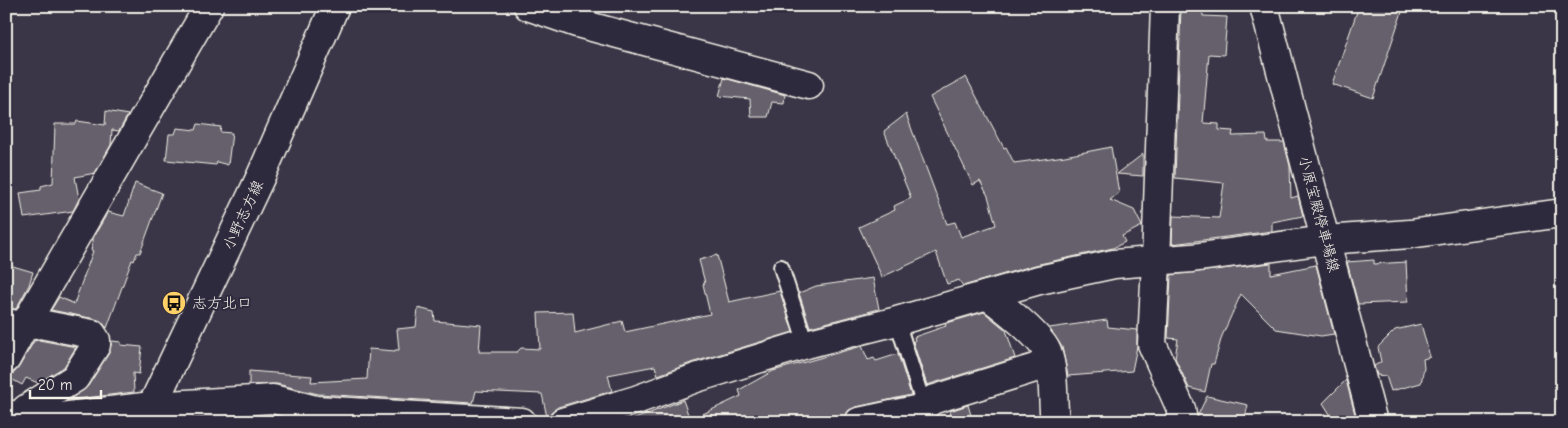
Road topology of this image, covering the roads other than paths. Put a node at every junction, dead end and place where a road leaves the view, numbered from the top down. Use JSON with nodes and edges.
{"nodes":[{"id":1,"x":209,"y":6,"type":"edge"},
{"id":2,"x":335,"y":6,"type":"edge"},
{"id":3,"x":528,"y":6,"type":"edge"},
{"id":4,"x":1165,"y":6,"type":"edge"},
{"id":5,"x":1264,"y":6,"type":"edge"},
{"id":6,"x":809,"y":85,"type":"dead end"},
{"id":7,"x":1562,"y":213,"type":"edge"},
{"id":8,"x":1326,"y":240,"type":"junction"},
{"id":9,"x":1156,"y":262,"type":"junction"},
{"id":10,"x":781,"y":267,"type":"dead end"},
{"id":11,"x":987,"y":295,"type":"junction"},
{"id":12,"x":897,"y":321,"type":"junction"},
{"id":13,"x":15,"y":325,"type":"edge"},
{"id":14,"x":806,"y":344,"type":"junction"},
{"id":15,"x":6,"y":358,"type":"edge"},
{"id":16,"x":1050,"y":362,"type":"junction"},
{"id":17,"x":149,"y":414,"type":"edge"},
{"id":18,"x":927,"y":414,"type":"edge"},
{"id":19,"x":12,"y":417,"type":"edge"},
{"id":20,"x":522,"y":422,"type":"edge"},
{"id":21,"x":563,"y":422,"type":"edge"},
{"id":22,"x":859,"y":422,"type":"edge"},
{"id":23,"x":1055,"y":422,"type":"edge"},
{"id":24,"x":1183,"y":422,"type":"edge"},
{"id":25,"x":1373,"y":422,"type":"edge"}],
"edges":[{"from":1,"to":13,"type":"street"},
{"from":2,"to":17,"type":"street","name":"小野志方線"},
{"from":3,"to":6,"type":"street"},
{"from":4,"to":9,"type":"street"},
{"from":5,"to":8,"type":"street","name":"小原宝殿停車場線"},
{"from":7,"to":8,"type":"street"},
{"from":8,"to":9,"type":"street"},
{"from":8,"to":25,"type":"street","name":"小原宝殿停車場線"},
{"from":9,"to":11,"type":"street"},
{"from":9,"to":24,"type":"street"},
{"from":10,"to":14,"type":"lane"},
{"from":11,"to":12,"type":"street"},
{"from":11,"to":16,"type":"street"},
{"from":12,"to":14,"type":"street"},
{"from":12,"to":18,"type":"lane"},
{"from":13,"to":15,"type":"street"},
{"from":13,"to":19,"type":"street"},
{"from":14,"to":21,"type":"street"},
{"from":16,"to":18,"type":"street"},
{"from":16,"to":23,"type":"street"},
{"from":17,"to":19,"type":"street"},
{"from":17,"to":20,"type":"street"},
{"from":18,"to":22,"type":"street"}]}
